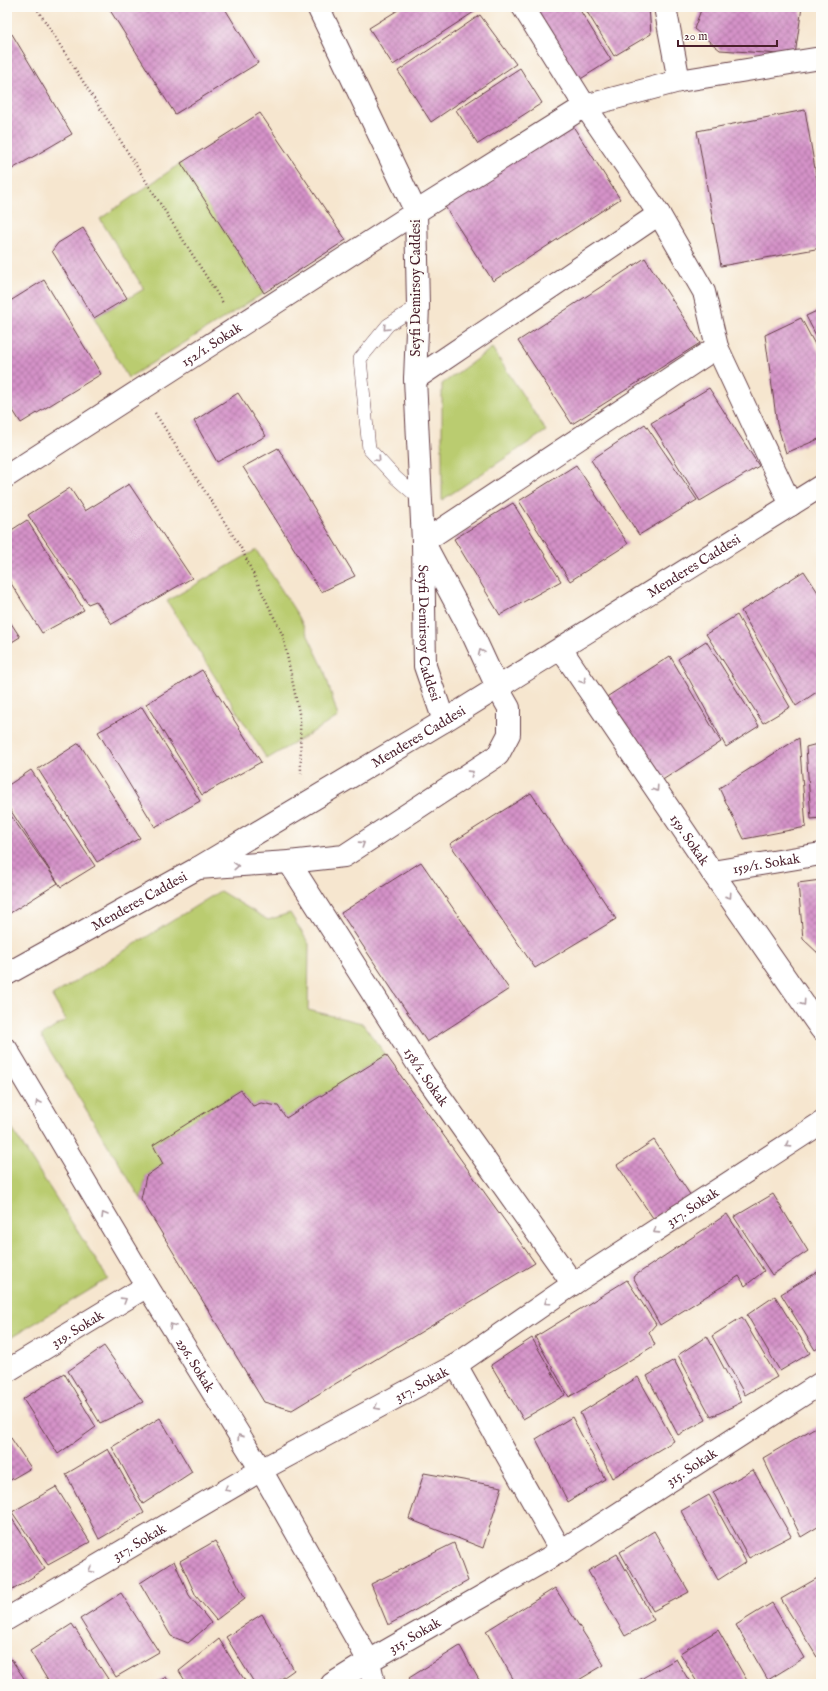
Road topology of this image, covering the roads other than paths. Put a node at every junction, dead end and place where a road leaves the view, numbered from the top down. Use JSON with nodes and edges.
{"nodes":[{"id":1,"x":318,"y":7,"type":"edge"},
{"id":2,"x":523,"y":7,"type":"edge"},
{"id":3,"x":665,"y":7,"type":"edge"},
{"id":4,"x":821,"y":58,"type":"edge"},
{"id":5,"x":679,"y":81,"type":"junction"},
{"id":6,"x":585,"y":106,"type":"junction"},
{"id":7,"x":416,"y":212,"type":"junction"},
{"id":8,"x":660,"y":214,"type":"junction"},
{"id":9,"x":418,"y":306,"type":"junction"},
{"id":10,"x":717,"y":347,"type":"junction"},
{"id":11,"x":415,"y":379,"type":"junction"},
{"id":12,"x":7,"y":476,"type":"edge"},
{"id":13,"x":821,"y":486,"type":"edge"},
{"id":14,"x":420,"y":499,"type":"junction"},
{"id":15,"x":791,"y":505,"type":"junction"},
{"id":16,"x":423,"y":542,"type":"junction"},
{"id":17,"x":561,"y":649,"type":"junction"},
{"id":18,"x":497,"y":687,"type":"junction"},
{"id":19,"x":444,"y":721,"type":"junction"},
{"id":20,"x":821,"y":854,"type":"edge"},
{"id":21,"x":289,"y":862,"type":"junction"},
{"id":22,"x":198,"y":868,"type":"junction"},
{"id":23,"x":712,"y":872,"type":"junction"},
{"id":24,"x":7,"y":974,"type":"edge"},
{"id":25,"x":821,"y":1029,"type":"edge"},
{"id":26,"x":7,"y":1050,"type":"edge"},
{"id":27,"x":821,"y":1123,"type":"edge"},
{"id":28,"x":574,"y":1284,"type":"junction"},
{"id":29,"x":147,"y":1286,"type":"junction"},
{"id":30,"x":456,"y":1365,"type":"junction"},
{"id":31,"x":7,"y":1371,"type":"edge"},
{"id":32,"x":821,"y":1383,"type":"edge"},
{"id":33,"x":261,"y":1470,"type":"junction"},
{"id":34,"x":561,"y":1551,"type":"junction"},
{"id":35,"x":7,"y":1619,"type":"edge"},
{"id":36,"x":369,"y":1661,"type":"junction"},
{"id":37,"x":332,"y":1684,"type":"edge"},
{"id":38,"x":374,"y":1684,"type":"edge"}],
"edges":[{"from":1,"to":7,"type":"street","name":"Seyfi Demirsoy Caddesi"},
{"from":2,"to":6,"type":"street"},
{"from":3,"to":5,"type":"street"},
{"from":4,"to":5,"type":"street","name":"152/1. Sokak"},
{"from":5,"to":6,"type":"street","name":"152/1. Sokak"},
{"from":6,"to":7,"type":"street","name":"152/1. Sokak"},
{"from":6,"to":8,"type":"street"},
{"from":7,"to":9,"type":"street","name":"Seyfi Demirsoy Caddesi"},
{"from":7,"to":12,"type":"street","name":"152/1. Sokak"},
{"from":8,"to":10,"type":"street"},
{"from":8,"to":11,"type":"street"},
{"from":9,"to":11,"type":"street","name":"Seyfi Demirsoy Caddesi"},
{"from":9,"to":14,"type":"lane","one_way":true},
{"from":10,"to":15,"type":"street"},
{"from":10,"to":16,"type":"street"},
{"from":11,"to":14,"type":"street","name":"Seyfi Demirsoy Caddesi"},
{"from":13,"to":15,"type":"street","name":"Menderes Caddesi"},
{"from":14,"to":16,"type":"street","name":"Seyfi Demirsoy Caddesi"},
{"from":15,"to":17,"type":"street","name":"Menderes Caddesi"},
{"from":18,"to":16,"type":"street","name":"Seyfi Demirsoy Caddesi","one_way":true},
{"from":16,"to":19,"type":"street","name":"Seyfi Demirsoy Caddesi"},
{"from":17,"to":18,"type":"street","name":"Menderes Caddesi"},
{"from":17,"to":23,"type":"street","name":"159. Sokak","one_way":true},
{"from":18,"to":19,"type":"street","name":"Menderes Caddesi"},
{"from":21,"to":18,"type":"street","name":"Seyfi Demirsoy Caddesi","one_way":true},
{"from":19,"to":22,"type":"street","name":"Menderes Caddesi"},
{"from":20,"to":23,"type":"street","name":"159/1. Sokak"},
{"from":22,"to":21,"type":"street","name":"Seyfi Demirsoy Caddesi","one_way":true},
{"from":21,"to":28,"type":"street","name":"158/1. Sokak"},
{"from":22,"to":24,"type":"street","name":"Menderes Caddesi"},
{"from":23,"to":25,"type":"street","name":"159. Sokak","one_way":true},
{"from":29,"to":26,"type":"street","name":"296. Sokak","one_way":true},
{"from":27,"to":28,"type":"street","name":"317. Sokak","one_way":true},
{"from":28,"to":30,"type":"street","name":"317. Sokak","one_way":true},
{"from":31,"to":29,"type":"street","name":"319. Sokak","one_way":true},
{"from":33,"to":29,"type":"street","name":"296. Sokak","one_way":true},
{"from":30,"to":33,"type":"street","name":"317. Sokak","one_way":true},
{"from":30,"to":34,"type":"street"},
{"from":32,"to":34,"type":"street","name":"315. Sokak"},
{"from":33,"to":35,"type":"street","name":"317. Sokak","one_way":true},
{"from":33,"to":36,"type":"street","name":"296. Sokak"},
{"from":34,"to":36,"type":"street","name":"315. Sokak"},
{"from":36,"to":37,"type":"street","name":"315. Sokak"},
{"from":36,"to":38,"type":"street","name":"296. Sokak"}]}
